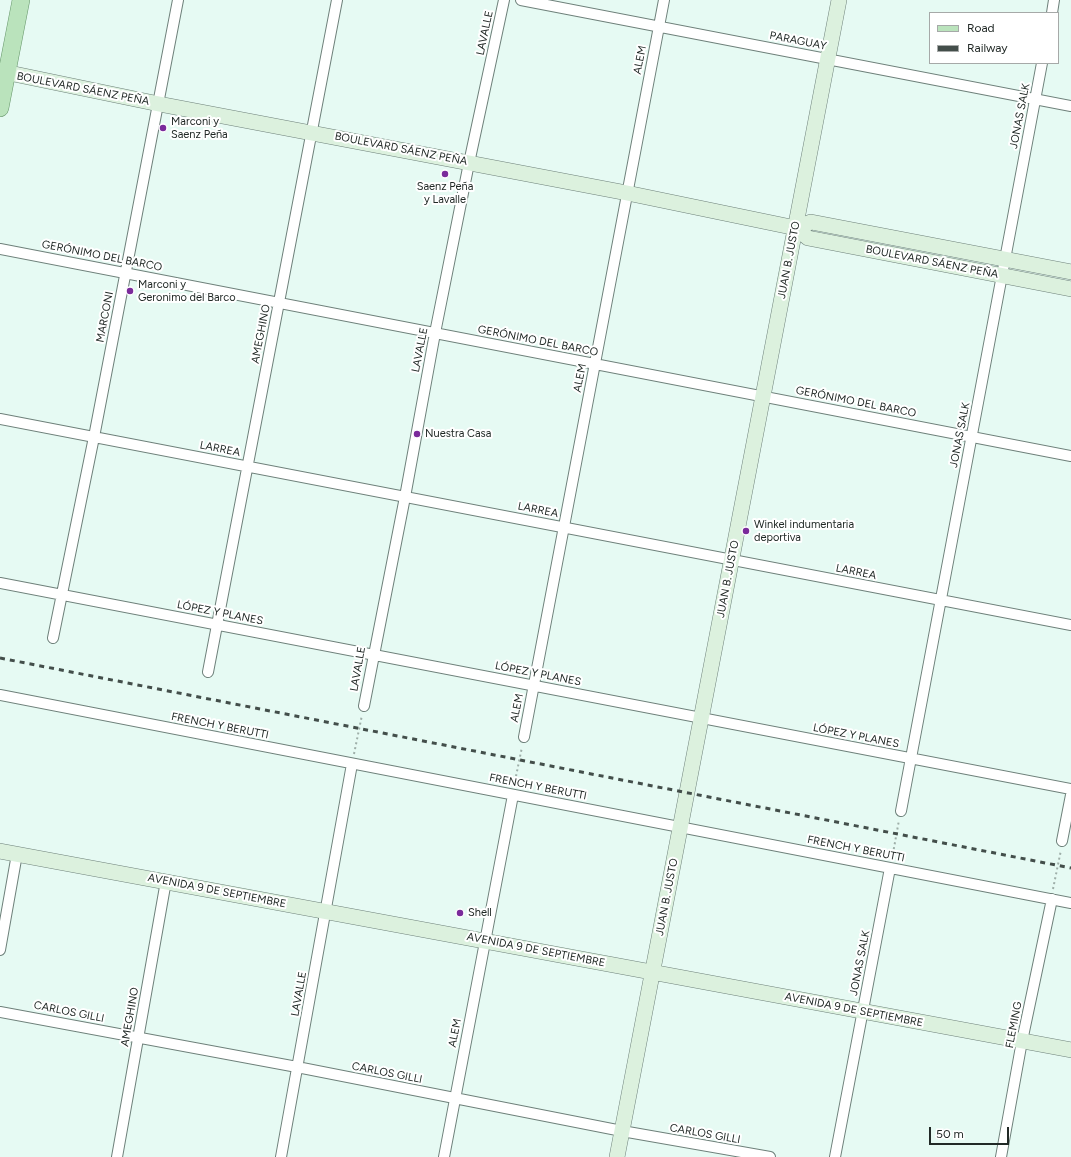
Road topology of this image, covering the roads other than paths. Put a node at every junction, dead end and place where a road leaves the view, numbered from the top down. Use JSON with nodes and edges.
{"nodes":[{"id":1,"x":21,"y":0,"type":"edge"},
{"id":2,"x":178,"y":0,"type":"edge"},
{"id":3,"x":337,"y":0,"type":"edge"},
{"id":4,"x":504,"y":0,"type":"edge"},
{"id":5,"x":521,"y":0,"type":"edge"},
{"id":6,"x":664,"y":0,"type":"edge"},
{"id":7,"x":839,"y":0,"type":"edge"},
{"id":8,"x":1054,"y":0,"type":"edge"},
{"id":9,"x":1052,"y":12,"type":"edge"},
{"id":10,"x":659,"y":26,"type":"junction"},
{"id":11,"x":828,"y":59,"type":"junction"},
{"id":12,"x":1042,"y":64,"type":"edge"},
{"id":13,"x":2,"y":73,"type":"edge"},
{"id":14,"x":1036,"y":100,"type":"junction"},
{"id":15,"x":159,"y":104,"type":"junction"},
{"id":16,"x":1071,"y":106,"type":"edge"},
{"id":17,"x":0,"y":108,"type":"edge"},
{"id":18,"x":312,"y":132,"type":"junction"},
{"id":19,"x":469,"y":163,"type":"junction"},
{"id":20,"x":627,"y":193,"type":"junction"},
{"id":21,"x":796,"y":228,"type":"junction"},
{"id":22,"x":0,"y":249,"type":"edge"},
{"id":23,"x":1005,"y":260,"type":"junction"},
{"id":24,"x":1071,"y":272,"type":"edge"},
{"id":25,"x":126,"y":273,"type":"junction"},
{"id":26,"x":1002,"y":275,"type":"junction"},
{"id":27,"x":1071,"y":289,"type":"edge"},
{"id":28,"x":279,"y":303,"type":"junction"},
{"id":29,"x":435,"y":333,"type":"junction"},
{"id":30,"x":595,"y":364,"type":"junction"},
{"id":31,"x":763,"y":396,"type":"junction"},
{"id":32,"x":0,"y":419,"type":"edge"},
{"id":33,"x":94,"y":437,"type":"junction"},
{"id":34,"x":972,"y":437,"type":"junction"},
{"id":35,"x":1071,"y":456,"type":"edge"},
{"id":36,"x":247,"y":467,"type":"junction"},
{"id":37,"x":405,"y":497,"type":"junction"},
{"id":38,"x":564,"y":528,"type":"junction"},
{"id":39,"x":732,"y":560,"type":"junction"},
{"id":40,"x":0,"y":583,"type":"edge"},
{"id":41,"x":63,"y":595,"type":"junction"},
{"id":42,"x":941,"y":600,"type":"junction"},
{"id":43,"x":217,"y":625,"type":"junction"},
{"id":44,"x":1071,"y":625,"type":"edge"},
{"id":45,"x":54,"y":638,"type":"dead end"},
{"id":46,"x":373,"y":655,"type":"junction"},
{"id":47,"x":208,"y":672,"type":"dead end"},
{"id":48,"x":534,"y":686,"type":"junction"},
{"id":49,"x":0,"y":695,"type":"edge"},
{"id":50,"x":364,"y":706,"type":"road end"},
{"id":51,"x":702,"y":718,"type":"junction"},
{"id":52,"x":524,"y":737,"type":"road end"},
{"id":53,"x":911,"y":758,"type":"junction"},
{"id":54,"x":352,"y":764,"type":"junction"},
{"id":55,"x":1071,"y":789,"type":"edge"},
{"id":56,"x":1071,"y":794,"type":"edge"},
{"id":57,"x":513,"y":795,"type":"junction"},
{"id":58,"x":901,"y":811,"type":"road end"},
{"id":59,"x":681,"y":827,"type":"junction"},
{"id":60,"x":1062,"y":841,"type":"road end"},
{"id":61,"x":0,"y":850,"type":"edge"},
{"id":62,"x":17,"y":854,"type":"junction"},
{"id":63,"x":890,"y":868,"type":"junction"},
{"id":64,"x":166,"y":881,"type":"junction"},
{"id":65,"x":1052,"y":899,"type":"junction"},
{"id":66,"x":1071,"y":903,"type":"edge"},
{"id":67,"x":326,"y":911,"type":"junction"},
{"id":68,"x":485,"y":941,"type":"junction"},
{"id":69,"x":0,"y":950,"type":"edge"},
{"id":70,"x":653,"y":972,"type":"junction"},
{"id":71,"x":863,"y":1011,"type":"junction"},
{"id":72,"x":0,"y":1012,"type":"edge"},
{"id":73,"x":138,"y":1038,"type":"junction"},
{"id":74,"x":1022,"y":1041,"type":"junction"},
{"id":75,"x":1071,"y":1050,"type":"edge"},
{"id":76,"x":297,"y":1067,"type":"junction"},
{"id":77,"x":455,"y":1099,"type":"junction"},
{"id":78,"x":622,"y":1131,"type":"junction"},
{"id":79,"x":116,"y":1157,"type":"edge"},
{"id":80,"x":281,"y":1157,"type":"edge"},
{"id":81,"x":444,"y":1157,"type":"edge"},
{"id":82,"x":618,"y":1157,"type":"edge"},
{"id":83,"x":770,"y":1157,"type":"edge"},
{"id":84,"x":835,"y":1157,"type":"edge"},
{"id":85,"x":1001,"y":1157,"type":"edge"}],
"edges":[{"from":1,"to":13,"type":"main road"},
{"from":2,"to":15,"type":"street","name":"MARCONI"},
{"from":3,"to":18,"type":"street","name":"AMEGHINO"},
{"from":4,"to":19,"type":"street","name":"LAVALLE"},
{"from":5,"to":10,"type":"street","name":"PARAGUAY"},
{"from":6,"to":10,"type":"street","name":"ALEM"},
{"from":7,"to":11,"type":"street","name":"JUAN B. JUSTO"},
{"from":8,"to":9,"type":"street"},
{"from":10,"to":11,"type":"street","name":"PARAGUAY"},
{"from":10,"to":20,"type":"street","name":"ALEM"},
{"from":11,"to":14,"type":"street","name":"PARAGUAY"},
{"from":11,"to":21,"type":"street","name":"JUAN B. JUSTO"},
{"from":12,"to":14,"type":"street","name":"JONAS SALK"},
{"from":13,"to":15,"type":"street","name":"BOULEVARD SÁENZ PEÑA"},
{"from":13,"to":17,"type":"main road"},
{"from":14,"to":16,"type":"street","name":"PARAGUAY"},
{"from":14,"to":23,"type":"street","name":"JONAS SALK"},
{"from":15,"to":18,"type":"street","name":"BOULEVARD SÁENZ PEÑA"},
{"from":15,"to":25,"type":"street","name":"MARCONI"},
{"from":18,"to":19,"type":"street","name":"BOULEVARD SÁENZ PEÑA"},
{"from":18,"to":28,"type":"street","name":"AMEGHINO"},
{"from":19,"to":20,"type":"street","name":"BOULEVARD SÁENZ PEÑA"},
{"from":19,"to":29,"type":"street","name":"LAVALLE"},
{"from":20,"to":21,"type":"street","name":"BOULEVARD SÁENZ PEÑA"},
{"from":20,"to":30,"type":"street","name":"ALEM"},
{"from":21,"to":23,"type":"street","name":"BOULEVARD SÁENZ PEÑA"},
{"from":21,"to":26,"type":"street","name":"BOULEVARD SÁENZ PEÑA"},
{"from":21,"to":31,"type":"street","name":"JUAN B. JUSTO"},
{"from":22,"to":25,"type":"street","name":"GERÓNIMO DEL BARCO"},
{"from":23,"to":24,"type":"street","name":"BOULEVARD SÁENZ PEÑA"},
{"from":23,"to":26,"type":"street","name":"JONAS SALK"},
{"from":25,"to":28,"type":"street","name":"GERÓNIMO DEL BARCO"},
{"from":25,"to":33,"type":"street","name":"MARCONI"},
{"from":26,"to":27,"type":"street","name":"BOULEVARD SÁENZ PEÑA"},
{"from":26,"to":34,"type":"street","name":"JONAS SALK"},
{"from":28,"to":29,"type":"street","name":"GERÓNIMO DEL BARCO"},
{"from":28,"to":36,"type":"street","name":"AMEGHINO"},
{"from":29,"to":30,"type":"street","name":"GERÓNIMO DEL BARCO"},
{"from":29,"to":37,"type":"street","name":"LAVALLE"},
{"from":30,"to":31,"type":"street","name":"GERÓNIMO DEL BARCO"},
{"from":30,"to":38,"type":"street","name":"ALEM"},
{"from":31,"to":34,"type":"street","name":"GERÓNIMO DEL BARCO"},
{"from":31,"to":39,"type":"street","name":"JUAN B. JUSTO"},
{"from":32,"to":33,"type":"street","name":"LARREA"},
{"from":33,"to":36,"type":"street","name":"LARREA"},
{"from":33,"to":41,"type":"street","name":"MARCONI"},
{"from":34,"to":35,"type":"street","name":"GERÓNIMO DEL BARCO"},
{"from":34,"to":42,"type":"street","name":"JONAS SALK"},
{"from":36,"to":37,"type":"street","name":"LARREA"},
{"from":36,"to":43,"type":"street","name":"AMEGHINO"},
{"from":37,"to":38,"type":"street","name":"LARREA"},
{"from":37,"to":46,"type":"street","name":"LAVALLE"},
{"from":38,"to":39,"type":"street","name":"LARREA"},
{"from":38,"to":48,"type":"street","name":"ALEM"},
{"from":39,"to":42,"type":"street","name":"LARREA"},
{"from":39,"to":51,"type":"street","name":"JUAN B. JUSTO"},
{"from":40,"to":41,"type":"street","name":"LÓPEZ Y PLANES"},
{"from":41,"to":43,"type":"street","name":"LÓPEZ Y PLANES"},
{"from":41,"to":45,"type":"street","name":"MARCONI"},
{"from":42,"to":44,"type":"street","name":"LARREA"},
{"from":42,"to":53,"type":"street","name":"JONAS SALK"},
{"from":43,"to":46,"type":"street","name":"LÓPEZ Y PLANES"},
{"from":43,"to":47,"type":"street","name":"AMEGHINO"},
{"from":46,"to":48,"type":"street","name":"LÓPEZ Y PLANES"},
{"from":46,"to":50,"type":"street","name":"LAVALLE"},
{"from":48,"to":51,"type":"street","name":"LÓPEZ Y PLANES"},
{"from":48,"to":52,"type":"street","name":"ALEM"},
{"from":49,"to":54,"type":"street","name":"FRENCH Y BERUTTI"},
{"from":51,"to":53,"type":"street","name":"LÓPEZ Y PLANES"},
{"from":51,"to":59,"type":"street","name":"JUAN B. JUSTO"},
{"from":53,"to":55,"type":"street","name":"LÓPEZ Y PLANES"},
{"from":53,"to":58,"type":"street","name":"JONAS SALK"},
{"from":54,"to":57,"type":"street","name":"FRENCH Y BERUTTI"},
{"from":54,"to":67,"type":"street","name":"LAVALLE"},
{"from":56,"to":60,"type":"street"},
{"from":57,"to":59,"type":"street","name":"FRENCH Y BERUTTI"},
{"from":57,"to":68,"type":"street","name":"ALEM"},
{"from":59,"to":63,"type":"street","name":"FRENCH Y BERUTTI"},
{"from":59,"to":70,"type":"street","name":"JUAN B. JUSTO"},
{"from":61,"to":62,"type":"street","name":"AVENIDA 9 DE SEPTIEMBRE"},
{"from":62,"to":64,"type":"street","name":"AVENIDA 9 DE SEPTIEMBRE"},
{"from":62,"to":69,"type":"street"},
{"from":63,"to":65,"type":"street","name":"FRENCH Y BERUTTI"},
{"from":63,"to":71,"type":"street","name":"JONAS SALK"},
{"from":64,"to":67,"type":"street","name":"AVENIDA 9 DE SEPTIEMBRE"},
{"from":64,"to":73,"type":"street","name":"AMEGHINO"},
{"from":65,"to":66,"type":"street","name":"FRENCH Y BERUTTI"},
{"from":65,"to":74,"type":"street","name":"FLEMING"},
{"from":67,"to":68,"type":"street","name":"AVENIDA 9 DE SEPTIEMBRE"},
{"from":67,"to":76,"type":"street","name":"LAVALLE"},
{"from":68,"to":70,"type":"street","name":"AVENIDA 9 DE SEPTIEMBRE"},
{"from":68,"to":77,"type":"street","name":"ALEM"},
{"from":70,"to":71,"type":"street","name":"AVENIDA 9 DE SEPTIEMBRE"},
{"from":70,"to":78,"type":"street","name":"JUAN B. JUSTO"},
{"from":71,"to":74,"type":"street","name":"AVENIDA 9 DE SEPTIEMBRE"},
{"from":71,"to":84,"type":"street","name":"JONAS SALK"},
{"from":72,"to":73,"type":"street","name":"CARLOS GILLI"},
{"from":73,"to":76,"type":"street","name":"CARLOS GILLI"},
{"from":73,"to":79,"type":"street","name":"AMEGHINO"},
{"from":74,"to":75,"type":"street","name":"AVENIDA 9 DE SEPTIEMBRE"},
{"from":74,"to":85,"type":"street","name":"FLEMING"},
{"from":76,"to":77,"type":"street","name":"CARLOS GILLI"},
{"from":76,"to":80,"type":"street","name":"LAVALLE"},
{"from":77,"to":78,"type":"street","name":"CARLOS GILLI"},
{"from":77,"to":81,"type":"street","name":"ALEM"},
{"from":78,"to":82,"type":"street","name":"JUAN B. JUSTO"},
{"from":78,"to":83,"type":"street","name":"CARLOS GILLI"}]}
